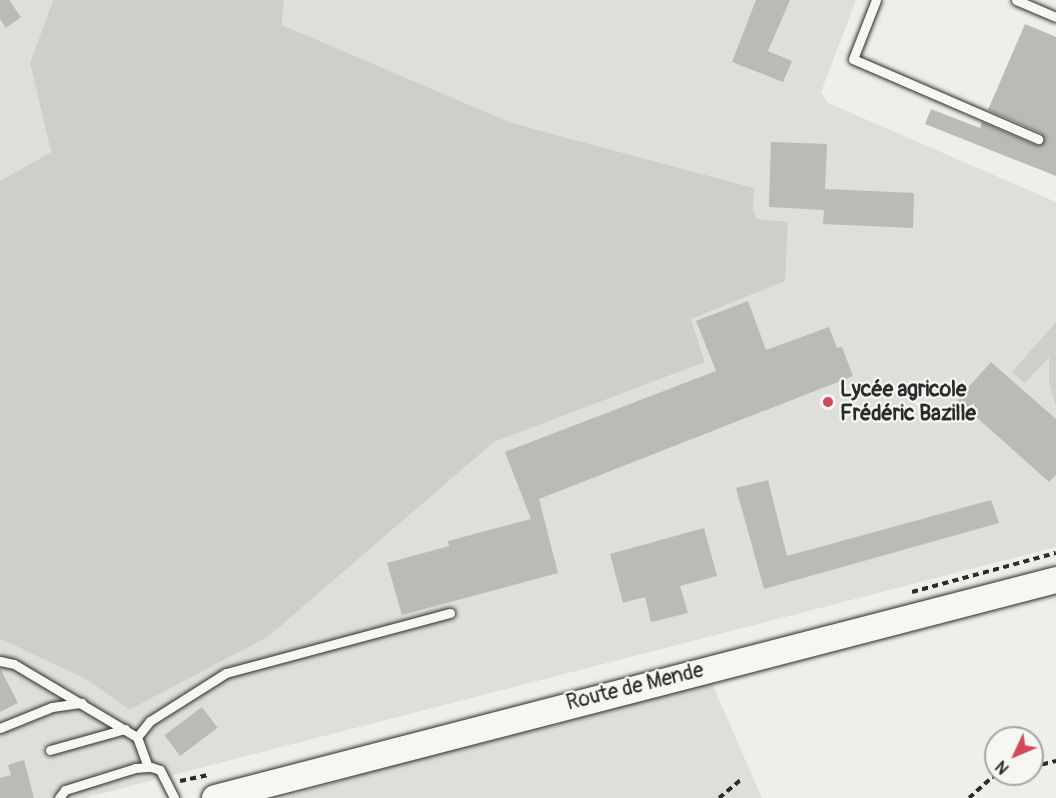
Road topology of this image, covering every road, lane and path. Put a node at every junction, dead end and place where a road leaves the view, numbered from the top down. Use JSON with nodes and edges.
{"nodes":[{"id":1,"x":876,"y":0,"type":"edge"},
{"id":2,"x":1016,"y":0,"type":"edge"},
{"id":3,"x":1056,"y":17,"type":"edge"},
{"id":4,"x":1038,"y":139,"type":"dead end"},
{"id":5,"x":1056,"y":580,"type":"edge"},
{"id":6,"x":450,"y":613,"type":"dead end"},
{"id":7,"x":0,"y":661,"type":"edge"},
{"id":8,"x":82,"y":703,"type":"junction"},
{"id":9,"x":0,"y":728,"type":"edge"},
{"id":10,"x":125,"y":729,"type":"junction"},
{"id":11,"x":137,"y":737,"type":"junction"},
{"id":12,"x":50,"y":750,"type":"dead end"},
{"id":13,"x":148,"y":767,"type":"junction"},
{"id":14,"x":742,"y":778,"type":"dead end"},
{"id":15,"x":984,"y":784,"type":"edge"},
{"id":16,"x":59,"y":798,"type":"edge"},
{"id":17,"x":174,"y":798,"type":"edge"},
{"id":18,"x":215,"y":798,"type":"edge"},
{"id":19,"x":719,"y":798,"type":"edge"},
{"id":20,"x":969,"y":798,"type":"edge"}],
"edges":[{"from":1,"to":4,"type":"lane"},
{"from":2,"to":3,"type":"lane"},
{"from":5,"to":18,"type":"main road","name":"Route de Mende"},
{"from":6,"to":11,"type":"lane"},
{"from":7,"to":8,"type":"lane"},
{"from":8,"to":9,"type":"lane"},
{"from":8,"to":10,"type":"lane"},
{"from":10,"to":11,"type":"lane"},
{"from":10,"to":12,"type":"lane"},
{"from":11,"to":13,"type":"lane"},
{"from":13,"to":16,"type":"lane"},
{"from":13,"to":17,"type":"lane"},
{"from":14,"to":19,"type":"path"},
{"from":15,"to":20,"type":"path"}]}
